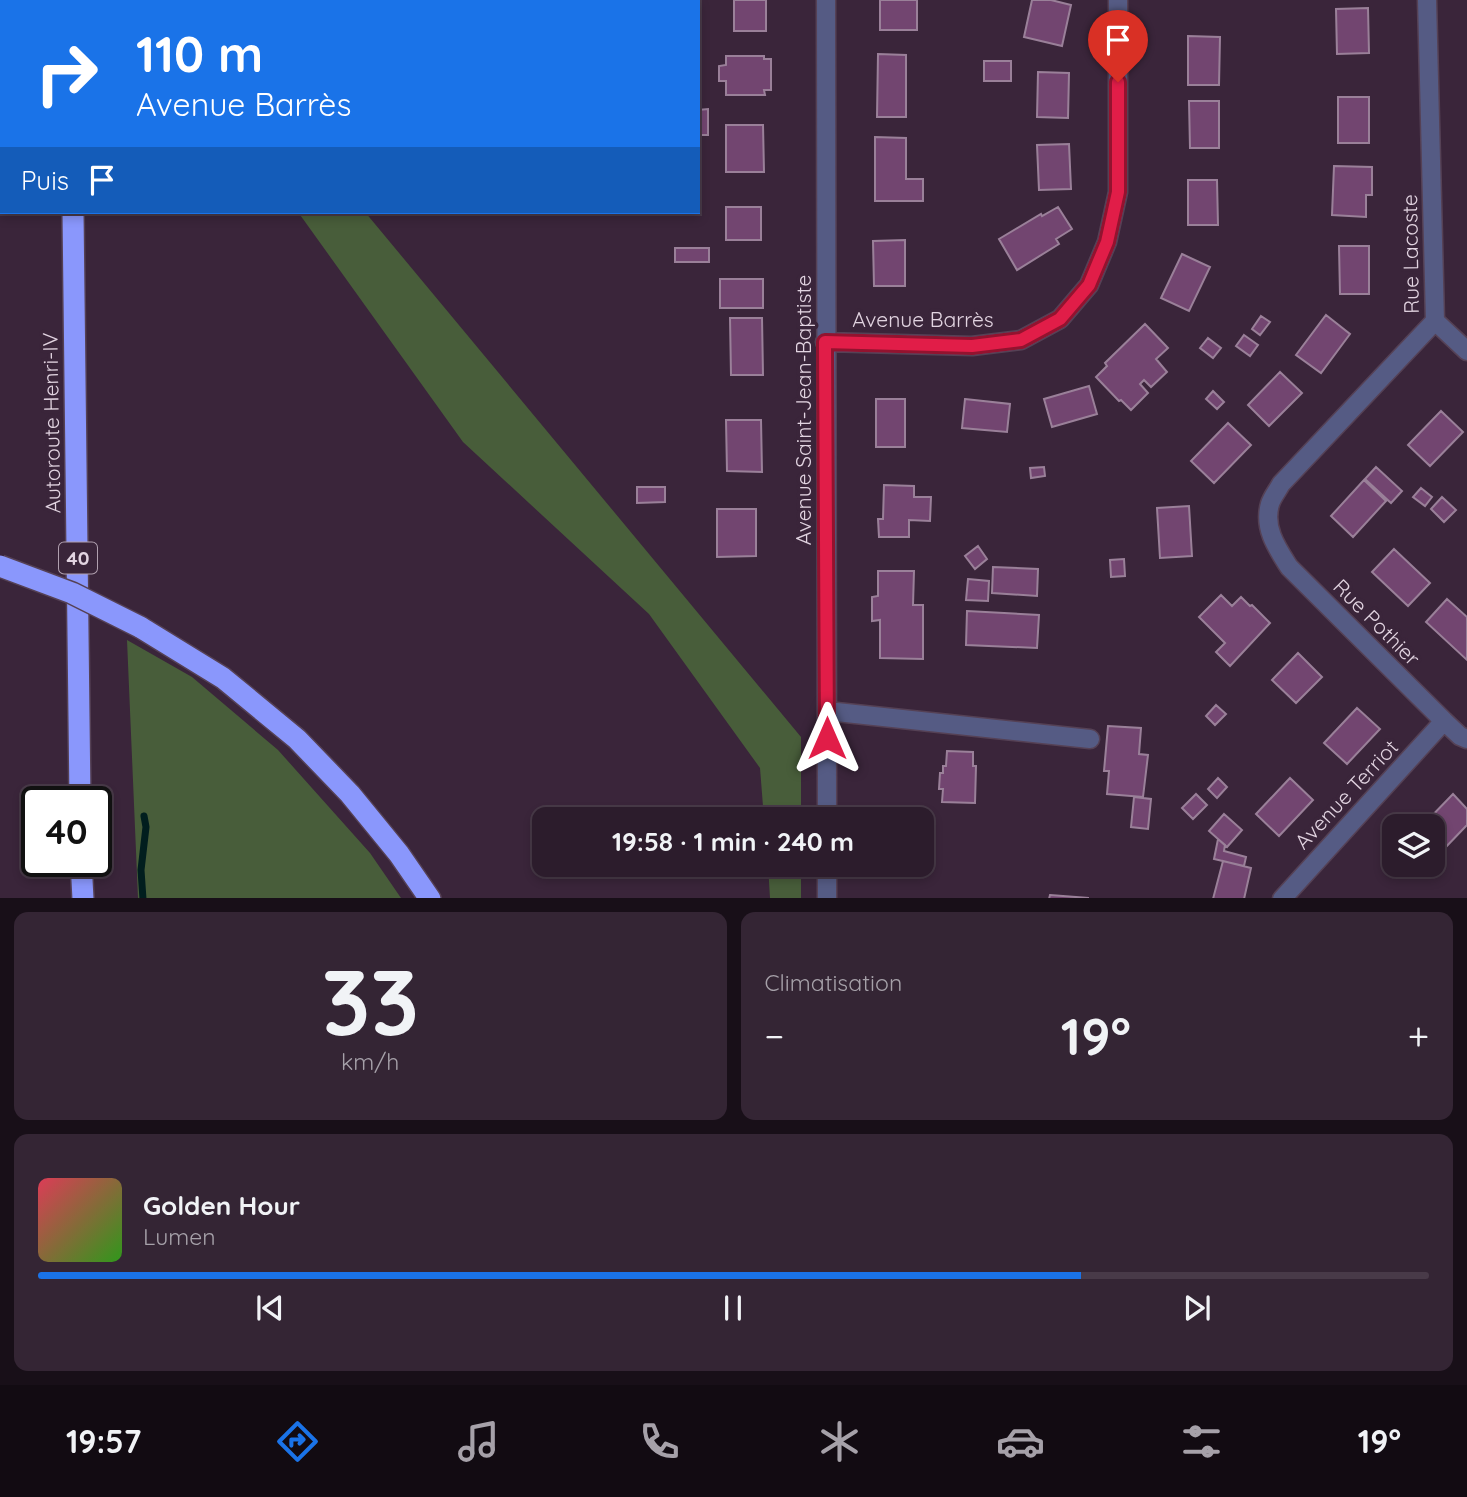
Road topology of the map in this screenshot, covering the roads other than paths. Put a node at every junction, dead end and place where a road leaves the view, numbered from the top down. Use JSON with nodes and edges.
{"nodes":[{"id":1,"x":826,"y":0,"type":"edge"},
{"id":2,"x":1118,"y":0,"type":"edge"},
{"id":3,"x":1427,"y":0,"type":"edge"},
{"id":4,"x":74,"y":214,"type":"edge"},
{"id":5,"x":1436,"y":321,"type":"junction"},
{"id":6,"x":825,"y":342,"type":"junction"},
{"id":7,"x":1467,"y":351,"type":"edge"},
{"id":8,"x":1268,"y":527,"type":"joint"},
{"id":9,"x":0,"y":566,"type":"edge"},
{"id":10,"x":827,"y":711,"type":"junction"},
{"id":11,"x":1444,"y":721,"type":"junction"},
{"id":12,"x":1090,"y":739,"type":"dead end"},
{"id":13,"x":1467,"y":739,"type":"edge"},
{"id":14,"x":80,"y":786,"type":"edge"},
{"id":15,"x":827,"y":807,"type":"edge"},
{"id":16,"x":827,"y":877,"type":"edge"},
{"id":17,"x":430,"y":898,"type":"edge"},
{"id":18,"x":827,"y":898,"type":"edge"},
{"id":19,"x":1282,"y":898,"type":"edge"}],
"edges":[{"from":1,"to":6,"type":"street","name":"Avenue Saint-Jean-Baptiste"},
{"from":2,"to":6,"type":"street","name":"Avenue Barrès"},
{"from":3,"to":5,"type":"street","name":"Rue Lacoste"},
{"from":4,"to":14,"type":"highway","name":"Autoroute Henri-IV","number":"40"},
{"from":5,"to":7,"type":"street"},
{"from":5,"to":8,"type":"street","name":"Rue Lacoste"},
{"from":6,"to":10,"type":"street","name":"Avenue Saint-Jean-Baptiste"},
{"from":8,"to":11,"type":"street","name":"Rue Pothier"},
{"from":9,"to":17,"type":"highway","bridge":true},
{"from":10,"to":12,"type":"street"},
{"from":10,"to":15,"type":"street","name":"Avenue Saint-Jean-Baptiste"},
{"from":11,"to":13,"type":"street","name":"Rue Pothier"},
{"from":11,"to":19,"type":"street","name":"Avenue Terriot"},
{"from":16,"to":18,"type":"street"}]}
